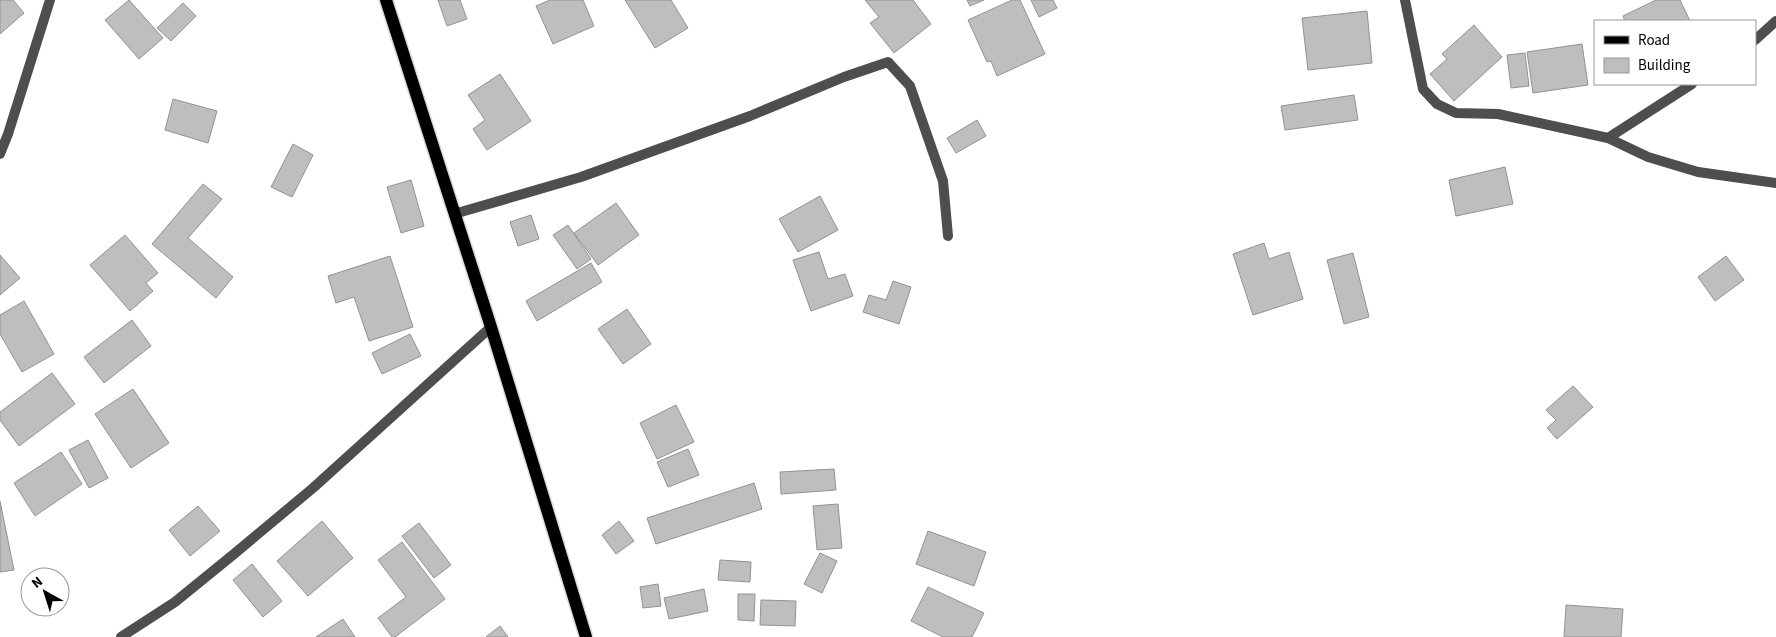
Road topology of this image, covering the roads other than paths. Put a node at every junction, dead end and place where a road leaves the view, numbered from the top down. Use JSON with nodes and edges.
{"nodes":[{"id":1,"x":50,"y":0,"type":"edge"},
{"id":2,"x":386,"y":0,"type":"edge"},
{"id":3,"x":1405,"y":0,"type":"edge"},
{"id":4,"x":1776,"y":21,"type":"edge"},
{"id":5,"x":1756,"y":39,"type":"edge"},
{"id":6,"x":1690,"y":85,"type":"edge"},
{"id":7,"x":1608,"y":138,"type":"junction"},
{"id":8,"x":0,"y":154,"type":"edge"},
{"id":9,"x":1776,"y":183,"type":"edge"},
{"id":10,"x":454,"y":214,"type":"junction"},
{"id":11,"x":948,"y":236,"type":"dead end"},
{"id":12,"x":491,"y":327,"type":"junction"},
{"id":13,"x":121,"y":637,"type":"edge"},
{"id":14,"x":586,"y":637,"type":"edge"}],
"edges":[{"from":1,"to":8,"type":"street"},
{"from":2,"to":10,"type":"main road"},
{"from":3,"to":7,"type":"street"},
{"from":4,"to":5,"type":"street"},
{"from":6,"to":7,"type":"street"},
{"from":7,"to":9,"type":"street"},
{"from":10,"to":11,"type":"street"},
{"from":10,"to":12,"type":"main road"},
{"from":12,"to":13,"type":"street"},
{"from":12,"to":14,"type":"main road"}]}
